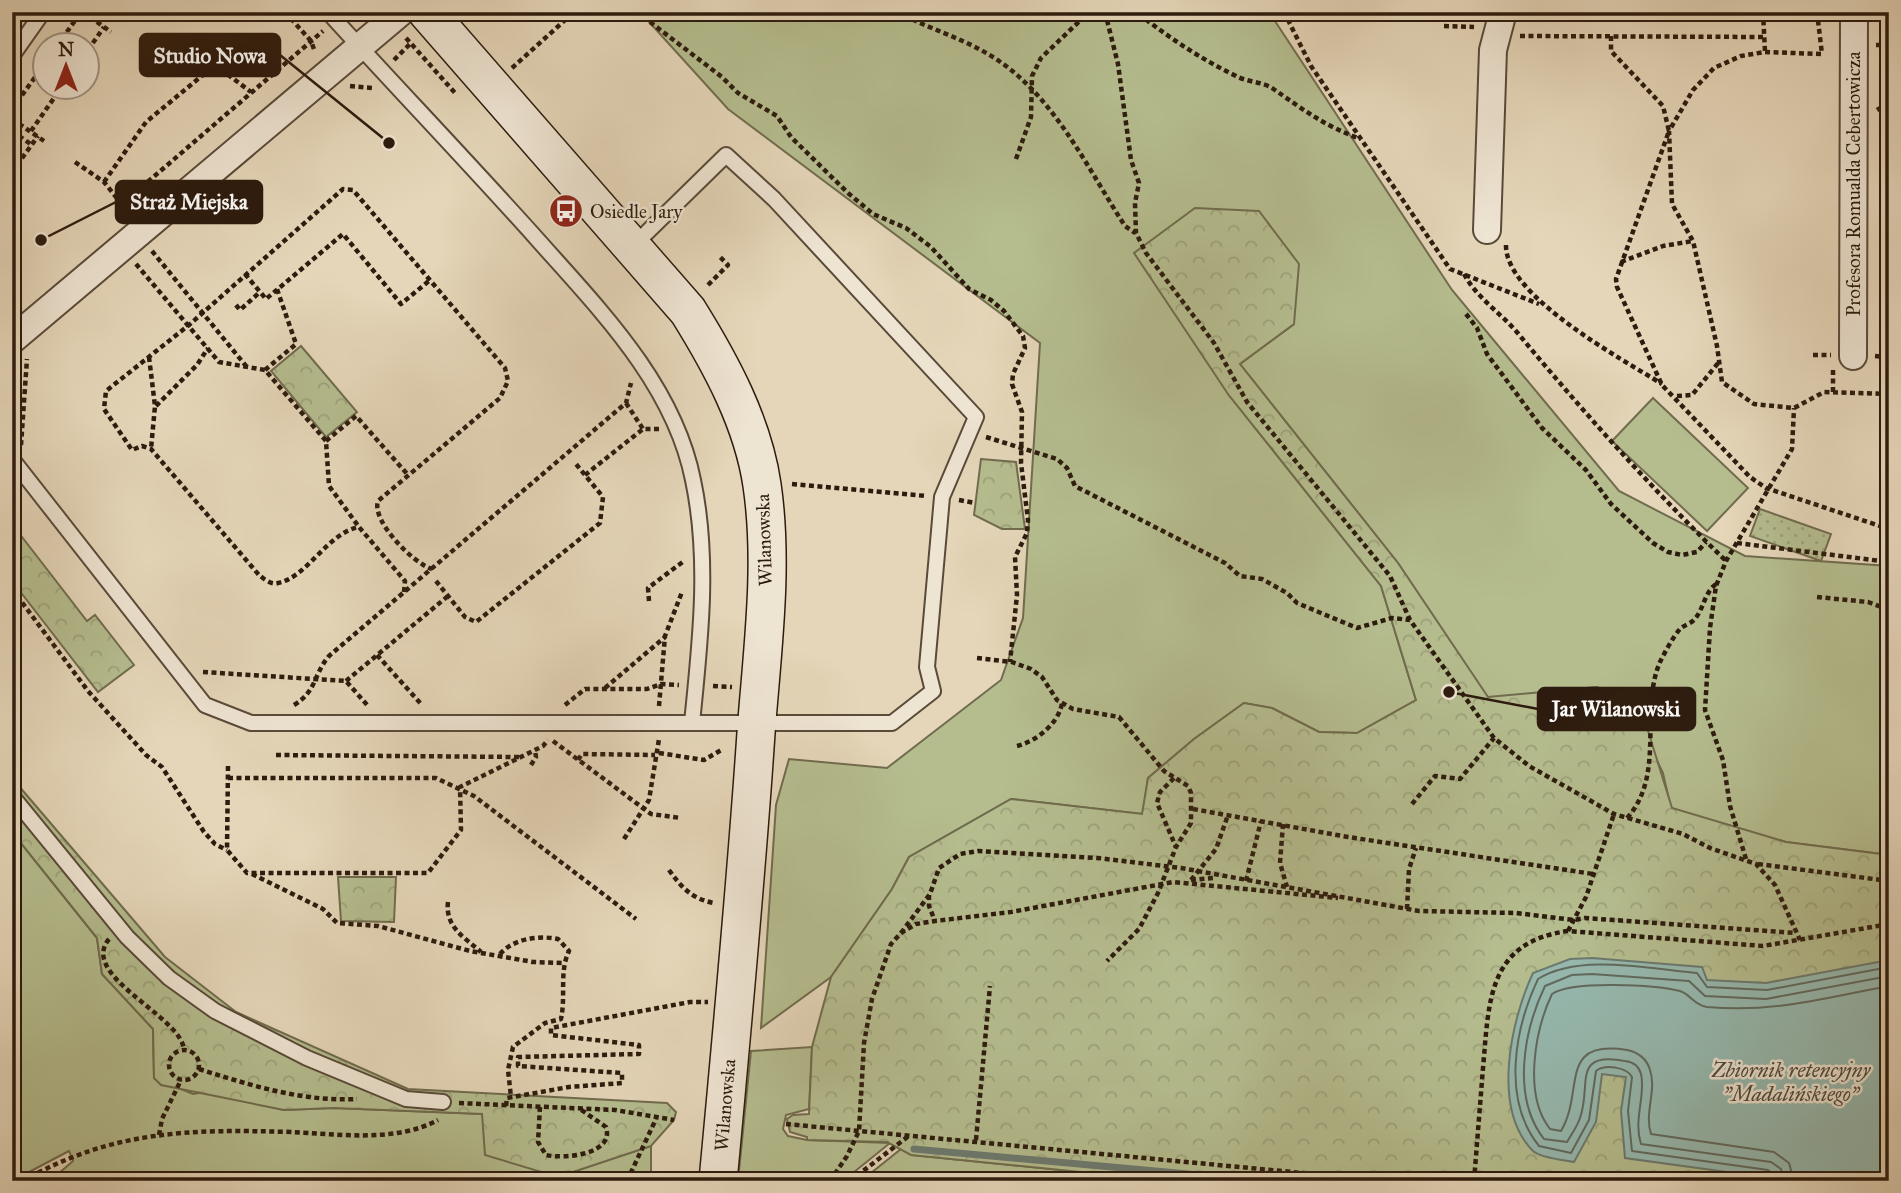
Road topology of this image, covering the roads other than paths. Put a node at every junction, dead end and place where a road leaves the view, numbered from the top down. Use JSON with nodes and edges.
{"nodes":[{"id":1,"x":43,"y":12,"type":"edge"},
{"id":2,"x":401,"y":12,"type":"edge"},
{"id":3,"x":427,"y":12,"type":"edge"},
{"id":4,"x":1854,"y":12,"type":"edge"},
{"id":5,"x":332,"y":16,"type":"edge"},
{"id":6,"x":1499,"y":25,"type":"edge"},
{"id":7,"x":358,"y":46,"type":"junction"},
{"id":8,"x":12,"y":56,"type":"edge"},
{"id":9,"x":1496,"y":236,"type":"road end"},
{"id":10,"x":633,"y":246,"type":"junction"},
{"id":11,"x":20,"y":348,"type":"edge"},
{"id":12,"x":1853,"y":356,"type":"dead end"},
{"id":13,"x":12,"y":459,"type":"edge"},
{"id":14,"x":692,"y":723,"type":"junction"},
{"id":15,"x":757,"y":723,"type":"junction"},
{"id":16,"x":12,"y":796,"type":"edge"},
{"id":17,"x":443,"y":1102,"type":"road end"},
{"id":18,"x":718,"y":1181,"type":"edge"}],
"edges":[{"from":1,"to":8,"type":"lane"},
{"from":2,"to":7,"type":"street"},
{"from":3,"to":10,"type":"street","name":"Wilanowska"},
{"from":4,"to":12,"type":"street","name":"Profesora Romualda Cebertowicza"},
{"from":5,"to":7,"type":"lane"},
{"from":6,"to":9,"type":"street"},
{"from":7,"to":11,"type":"street"},
{"from":7,"to":14,"type":"lane"},
{"from":10,"to":15,"type":"street","name":"Wilanowska"},
{"from":10,"to":15,"type":"lane"},
{"from":13,"to":14,"type":"lane"},
{"from":14,"to":15,"type":"lane"},
{"from":15,"to":18,"type":"street","name":"Wilanowska"},
{"from":16,"to":17,"type":"lane"}]}
